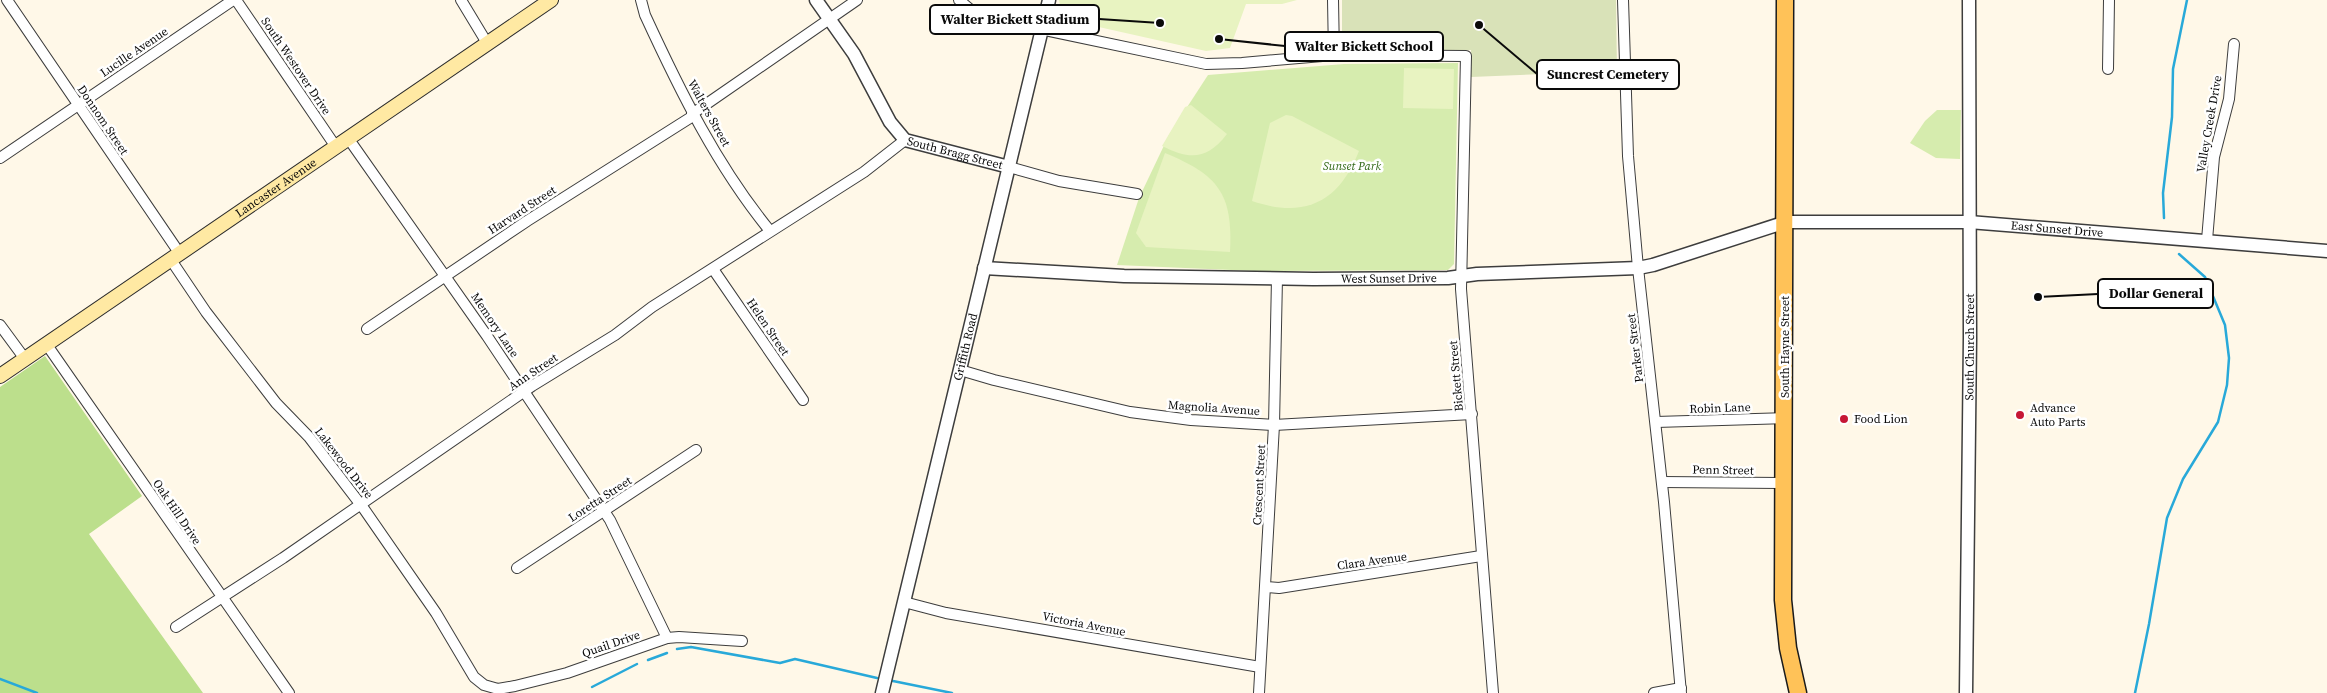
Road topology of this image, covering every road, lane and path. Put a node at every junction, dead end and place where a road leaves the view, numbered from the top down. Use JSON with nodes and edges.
{"nodes":[{"id":1,"x":7,"y":0,"type":"edge"},
{"id":2,"x":234,"y":0,"type":"edge"},
{"id":3,"x":461,"y":0,"type":"edge"},
{"id":4,"x":551,"y":0,"type":"edge"},
{"id":5,"x":641,"y":0,"type":"edge"},
{"id":6,"x":816,"y":0,"type":"edge"},
{"id":7,"x":857,"y":0,"type":"edge"},
{"id":8,"x":960,"y":0,"type":"edge"},
{"id":9,"x":1049,"y":0,"type":"edge"},
{"id":10,"x":1333,"y":0,"type":"edge"},
{"id":11,"x":1623,"y":0,"type":"edge"},
{"id":12,"x":1785,"y":0,"type":"edge"},
{"id":13,"x":1969,"y":0,"type":"edge"},
{"id":14,"x":2109,"y":0,"type":"edge"},
{"id":15,"x":830,"y":20,"type":"junction"},
{"id":16,"x":1042,"y":31,"type":"junction"},
{"id":17,"x":487,"y":43,"type":"junction"},
{"id":18,"x":2234,"y":44,"type":"dead end"},
{"id":19,"x":1334,"y":54,"type":"junction"},
{"id":20,"x":2108,"y":69,"type":"dead end"},
{"id":21,"x":78,"y":106,"type":"junction"},
{"id":22,"x":693,"y":115,"type":"junction"},
{"id":23,"x":348,"y":138,"type":"junction"},
{"id":24,"x":905,"y":140,"type":"junction"},
{"id":25,"x":336,"y":147,"type":"junction"},
{"id":26,"x":0,"y":158,"type":"edge"},
{"id":27,"x":1009,"y":167,"type":"junction"},
{"id":28,"x":1137,"y":194,"type":"dead end"},
{"id":29,"x":1786,"y":222,"type":"junction"},
{"id":30,"x":1969,"y":222,"type":"junction"},
{"id":31,"x":770,"y":231,"type":"junction"},
{"id":32,"x":2207,"y":240,"type":"junction"},
{"id":33,"x":2327,"y":251,"type":"edge"},
{"id":34,"x":175,"y":257,"type":"junction"},
{"id":35,"x":984,"y":268,"type":"junction"},
{"id":36,"x":1638,"y":268,"type":"junction"},
{"id":37,"x":713,"y":269,"type":"junction"},
{"id":38,"x":1461,"y":276,"type":"junction"},
{"id":39,"x":446,"y":277,"type":"junction"},
{"id":40,"x":1277,"y":278,"type":"junction"},
{"id":41,"x":0,"y":325,"type":"edge"},
{"id":42,"x":367,"y":329,"type":"dead end"},
{"id":43,"x":47,"y":345,"type":"junction"},
{"id":44,"x":25,"y":359,"type":"junction"},
{"id":45,"x":960,"y":370,"type":"junction"},
{"id":46,"x":0,"y":376,"type":"edge"},
{"id":47,"x":525,"y":392,"type":"junction"},
{"id":48,"x":803,"y":400,"type":"dead end"},
{"id":49,"x":1472,"y":414,"type":"junction"},
{"id":50,"x":1785,"y":418,"type":"junction"},
{"id":51,"x":1656,"y":422,"type":"junction"},
{"id":52,"x":1274,"y":425,"type":"junction"},
{"id":53,"x":696,"y":450,"type":"dead end"},
{"id":54,"x":1662,"y":482,"type":"junction"},
{"id":55,"x":1784,"y":484,"type":"junction"},
{"id":56,"x":361,"y":505,"type":"junction"},
{"id":57,"x":604,"y":511,"type":"junction"},
{"id":58,"x":1481,"y":556,"type":"junction"},
{"id":59,"x":517,"y":568,"type":"dead end"},
{"id":60,"x":1266,"y":587,"type":"junction"},
{"id":61,"x":220,"y":597,"type":"junction"},
{"id":62,"x":904,"y":602,"type":"junction"},
{"id":63,"x":176,"y":627,"type":"dead end"},
{"id":64,"x":668,"y":638,"type":"junction"},
{"id":65,"x":742,"y":641,"type":"dead end"},
{"id":66,"x":1260,"y":667,"type":"junction"},
{"id":67,"x":489,"y":688,"type":"joint"},
{"id":68,"x":1681,"y":691,"type":"edge"},
{"id":69,"x":289,"y":693,"type":"edge"},
{"id":70,"x":882,"y":693,"type":"edge"},
{"id":71,"x":1259,"y":693,"type":"edge"},
{"id":72,"x":1493,"y":693,"type":"edge"},
{"id":73,"x":1654,"y":693,"type":"edge"},
{"id":74,"x":1798,"y":693,"type":"edge"},
{"id":75,"x":1966,"y":693,"type":"edge"}],
"edges":[{"from":1,"to":21,"type":"street","name":"Donnom Street"},
{"from":2,"to":21,"type":"street","name":"Lucille Avenue"},
{"from":2,"to":25,"type":"street","name":"South Westover Drive"},
{"from":3,"to":17,"type":"street"},
{"from":4,"to":17,"type":"main road","name":"Lancaster Avenue"},
{"from":5,"to":22,"type":"street","name":"Walters Street"},
{"from":6,"to":15,"type":"street","name":"South Bragg Street"},
{"from":7,"to":15,"type":"street","name":"Harvard Street"},
{"from":8,"to":16,"type":"street"},
{"from":9,"to":16,"type":"street","name":"Griffith Road"},
{"from":10,"to":19,"type":"street"},
{"from":11,"to":36,"type":"street","name":"Parker Street"},
{"from":12,"to":29,"type":"main road","name":"South Hayne Street"},
{"from":13,"to":30,"type":"street","name":"South Church Street"},
{"from":14,"to":20,"type":"street"},
{"from":15,"to":22,"type":"street","name":"Harvard Street"},
{"from":15,"to":24,"type":"street","name":"South Bragg Street"},
{"from":16,"to":19,"type":"street"},
{"from":16,"to":27,"type":"street","name":"Griffith Road"},
{"from":17,"to":23,"type":"main road","name":"Lancaster Avenue"},
{"from":18,"to":32,"type":"street","name":"Valley Creek Drive"},
{"from":19,"to":38,"type":"street","name":"Bickett Street"},
{"from":21,"to":26,"type":"street","name":"Lucille Avenue"},
{"from":21,"to":34,"type":"street","name":"Donnom Street"},
{"from":22,"to":31,"type":"street","name":"Walters Street"},
{"from":22,"to":39,"type":"street","name":"Harvard Street"},
{"from":23,"to":25,"type":"main road","name":"Lancaster Avenue"},
{"from":23,"to":39,"type":"street","name":"Memory Lane"},
{"from":24,"to":27,"type":"street","name":"South Bragg Street"},
{"from":24,"to":31,"type":"street","name":"Ann Street"},
{"from":25,"to":34,"type":"main road","name":"Lancaster Avenue"},
{"from":27,"to":28,"type":"street","name":"South Bragg Street"},
{"from":27,"to":35,"type":"street","name":"Griffith Road"},
{"from":29,"to":30,"type":"street","name":"East Sunset Drive"},
{"from":29,"to":36,"type":"street","name":"West Sunset Drive"},
{"from":29,"to":50,"type":"main road","name":"South Hayne Street"},
{"from":30,"to":32,"type":"street","name":"East Sunset Drive"},
{"from":30,"to":75,"type":"street","name":"South Church Street"},
{"from":31,"to":37,"type":"street","name":"Ann Street"},
{"from":32,"to":33,"type":"street","name":"East Sunset Drive"},
{"from":34,"to":43,"type":"main road","name":"Lancaster Avenue"},
{"from":34,"to":56,"type":"street","name":"Lakewood Drive"},
{"from":35,"to":40,"type":"street","name":"West Sunset Drive"},
{"from":35,"to":45,"type":"street","name":"Griffith Road"},
{"from":36,"to":38,"type":"street","name":"West Sunset Drive"},
{"from":36,"to":51,"type":"street","name":"Parker Street"},
{"from":37,"to":47,"type":"street","name":"Ann Street"},
{"from":37,"to":48,"type":"street","name":"Helen Street"},
{"from":38,"to":40,"type":"street","name":"West Sunset Drive"},
{"from":38,"to":49,"type":"street","name":"Bickett Street"},
{"from":39,"to":42,"type":"street","name":"Harvard Street"},
{"from":39,"to":47,"type":"street","name":"Memory Lane"},
{"from":40,"to":52,"type":"street","name":"Crescent Street"},
{"from":41,"to":44,"type":"street"},
{"from":43,"to":44,"type":"main road","name":"Lancaster Avenue"},
{"from":43,"to":61,"type":"street","name":"Oak Hill Drive"},
{"from":44,"to":46,"type":"main road","name":"Lancaster Avenue"},
{"from":45,"to":52,"type":"street","name":"Magnolia Avenue"},
{"from":45,"to":62,"type":"street","name":"Griffith Road"},
{"from":47,"to":56,"type":"street","name":"Ann Street"},
{"from":47,"to":57,"type":"street","name":"Memory Lane"},
{"from":49,"to":52,"type":"street","name":"Magnolia Avenue"},
{"from":49,"to":58,"type":"street","name":"Bickett Street"},
{"from":50,"to":51,"type":"street","name":"Robin Lane"},
{"from":50,"to":55,"type":"main road","name":"South Hayne Street"},
{"from":51,"to":54,"type":"street","name":"Parker Street"},
{"from":52,"to":60,"type":"street","name":"Crescent Street"},
{"from":53,"to":57,"type":"street","name":"Loretta Street"},
{"from":54,"to":55,"type":"street","name":"Penn Street"},
{"from":54,"to":68,"type":"street","name":"Parker Street"},
{"from":55,"to":74,"type":"main road","name":"South Hayne Street"},
{"from":56,"to":61,"type":"street","name":"Ann Street"},
{"from":56,"to":67,"type":"street","name":"Lakewood Drive"},
{"from":57,"to":59,"type":"street","name":"Loretta Street"},
{"from":57,"to":64,"type":"street","name":"Memory Lane"},
{"from":58,"to":60,"type":"street","name":"Clara Avenue"},
{"from":58,"to":72,"type":"street","name":"Bickett Street"},
{"from":60,"to":66,"type":"street","name":"Crescent Street"},
{"from":61,"to":63,"type":"street","name":"Ann Street"},
{"from":61,"to":69,"type":"street","name":"Oak Hill Drive"},
{"from":62,"to":66,"type":"street","name":"Victoria Avenue"},
{"from":62,"to":70,"type":"street","name":"Griffith Road"},
{"from":64,"to":65,"type":"street","name":"Quail Drive"},
{"from":64,"to":67,"type":"street","name":"Quail Drive"},
{"from":66,"to":71,"type":"street","name":"Crescent Street"},
{"from":68,"to":73,"type":"street"}]}
